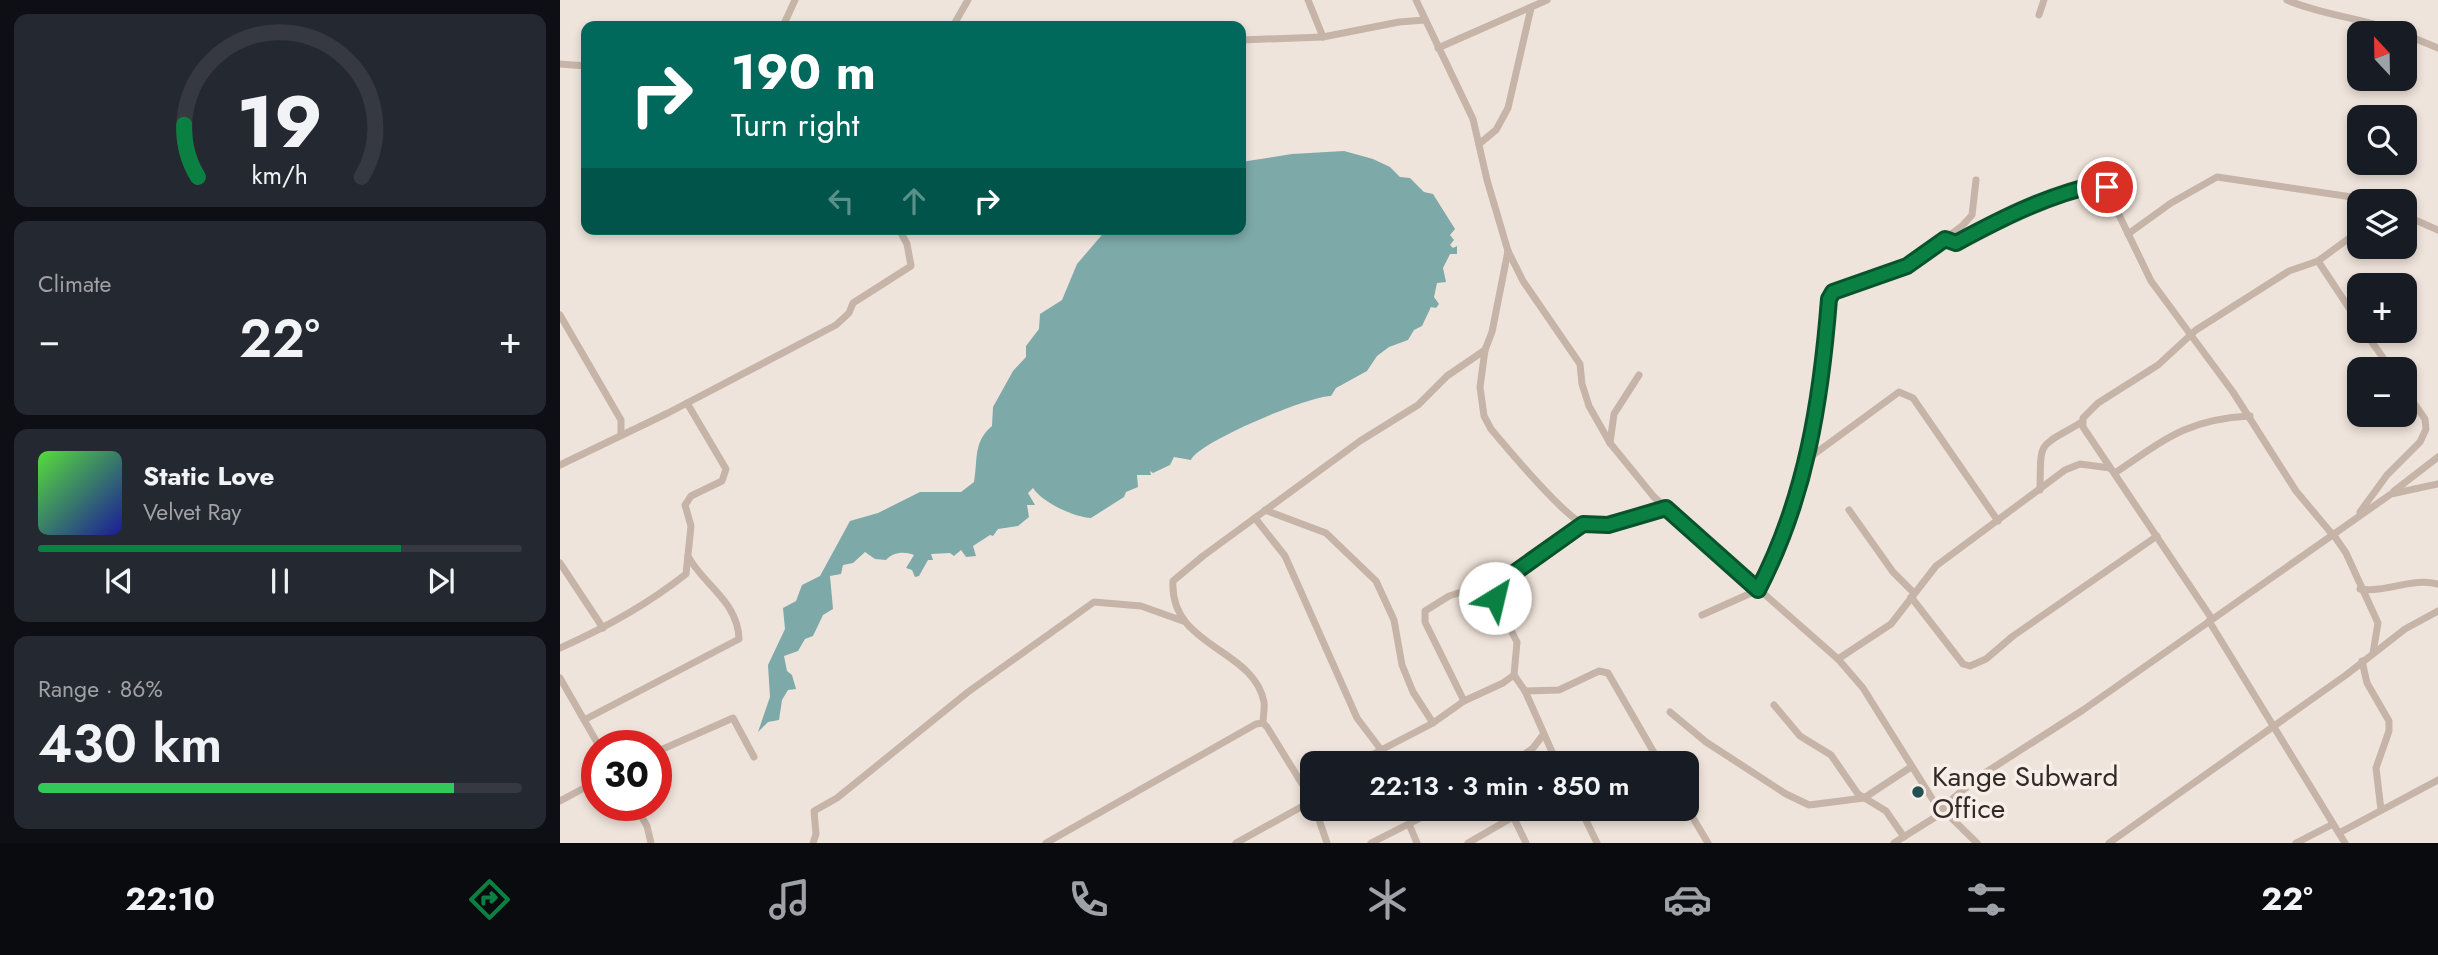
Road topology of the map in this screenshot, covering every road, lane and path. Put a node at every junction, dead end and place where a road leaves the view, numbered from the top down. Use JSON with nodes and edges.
{"nodes":[{"id":1,"x":795,"y":0,"type":"edge"},
{"id":2,"x":968,"y":0,"type":"edge"},
{"id":3,"x":1308,"y":0,"type":"edge"},
{"id":4,"x":1416,"y":0,"type":"edge"},
{"id":5,"x":1547,"y":0,"type":"edge"},
{"id":6,"x":2044,"y":0,"type":"edge"},
{"id":7,"x":2287,"y":0,"type":"edge"},
{"id":8,"x":1531,"y":8,"type":"junction"},
{"id":9,"x":2039,"y":15,"type":"dead end"},
{"id":10,"x":1425,"y":20,"type":"junction"},
{"id":11,"x":785,"y":21,"type":"edge"},
{"id":12,"x":956,"y":21,"type":"edge"},
{"id":13,"x":2362,"y":21,"type":"edge"},
{"id":14,"x":1324,"y":37,"type":"junction"},
{"id":15,"x":1246,"y":40,"type":"edge"},
{"id":16,"x":2417,"y":40,"type":"edge"},
{"id":17,"x":1438,"y":48,"type":"junction"},
{"id":18,"x":2438,"y":48,"type":"edge"},
{"id":19,"x":560,"y":64,"type":"edge"},
{"id":20,"x":581,"y":66,"type":"edge"},
{"id":21,"x":1479,"y":144,"type":"junction"},
{"id":22,"x":1976,"y":180,"type":"dead end"},
{"id":23,"x":2347,"y":196,"type":"edge"},
{"id":24,"x":2417,"y":221,"type":"edge"},
{"id":25,"x":2438,"y":230,"type":"edge"},
{"id":26,"x":2128,"y":234,"type":"junction"},
{"id":27,"x":902,"y":235,"type":"edge"},
{"id":28,"x":1945,"y":239,"type":"junction"},
{"id":29,"x":2347,"y":239,"type":"edge"},
{"id":30,"x":1508,"y":251,"type":"junction"},
{"id":31,"x":2318,"y":261,"type":"junction"},
{"id":32,"x":2347,"y":305,"type":"edge"},
{"id":33,"x":560,"y":315,"type":"edge"},
{"id":34,"x":2190,"y":335,"type":"junction"},
{"id":35,"x":1485,"y":350,"type":"junction"},
{"id":36,"x":1639,"y":375,"type":"dead end"},
{"id":37,"x":687,"y":403,"type":"junction"},
{"id":38,"x":2417,"y":408,"type":"edge"},
{"id":39,"x":2249,"y":416,"type":"junction"},
{"id":40,"x":2082,"y":422,"type":"junction"},
{"id":41,"x":621,"y":434,"type":"junction"},
{"id":42,"x":1610,"y":443,"type":"junction"},
{"id":43,"x":2438,"y":457,"type":"edge"},
{"id":44,"x":1809,"y":458,"type":"junction"},
{"id":45,"x":560,"y":464,"type":"edge"},
{"id":46,"x":2112,"y":471,"type":"junction"},
{"id":47,"x":2438,"y":484,"type":"edge"},
{"id":48,"x":2040,"y":490,"type":"junction"},
{"id":49,"x":2391,"y":494,"type":"junction"},
{"id":50,"x":1666,"y":508,"type":"junction"},
{"id":51,"x":1265,"y":510,"type":"junction"},
{"id":52,"x":1849,"y":510,"type":"dead end"},
{"id":53,"x":1255,"y":518,"type":"junction"},
{"id":54,"x":2356,"y":518,"type":"junction"},
{"id":55,"x":1998,"y":522,"type":"junction"},
{"id":56,"x":1583,"y":524,"type":"junction"},
{"id":57,"x":2333,"y":534,"type":"junction"},
{"id":58,"x":2157,"y":536,"type":"junction"},
{"id":59,"x":688,"y":555,"type":"junction"},
{"id":60,"x":560,"y":563,"type":"edge"},
{"id":61,"x":2438,"y":584,"type":"edge"},
{"id":62,"x":2360,"y":589,"type":"junction"},
{"id":63,"x":1758,"y":590,"type":"junction"},
{"id":64,"x":1912,"y":594,"type":"junction"},
{"id":65,"x":1495,"y":598,"type":"junction"},
{"id":66,"x":2438,"y":611,"type":"edge"},
{"id":67,"x":1702,"y":615,"type":"dead end"},
{"id":68,"x":2211,"y":620,"type":"junction"},
{"id":69,"x":1183,"y":621,"type":"junction"},
{"id":70,"x":603,"y":628,"type":"junction"},
{"id":71,"x":560,"y":648,"type":"edge"},
{"id":72,"x":2373,"y":653,"type":"junction"},
{"id":73,"x":1838,"y":659,"type":"junction"},
{"id":74,"x":2362,"y":661,"type":"junction"},
{"id":75,"x":1514,"y":675,"type":"junction"},
{"id":76,"x":560,"y":678,"type":"edge"},
{"id":77,"x":1525,"y":691,"type":"junction"},
{"id":78,"x":1464,"y":701,"type":"junction"},
{"id":79,"x":1774,"y":705,"type":"dead end"},
{"id":80,"x":1670,"y":712,"type":"dead end"},
{"id":81,"x":584,"y":720,"type":"junction"},
{"id":82,"x":1263,"y":723,"type":"junction"},
{"id":83,"x":1433,"y":723,"type":"junction"},
{"id":84,"x":2273,"y":726,"type":"junction"},
{"id":85,"x":590,"y":730,"type":"edge"},
{"id":86,"x":1543,"y":735,"type":"junction"},
{"id":87,"x":672,"y":745,"type":"edge"},
{"id":88,"x":1382,"y":751,"type":"joint"},
{"id":89,"x":1529,"y":751,"type":"edge"},
{"id":90,"x":1551,"y":751,"type":"edge"},
{"id":91,"x":1653,"y":751,"type":"edge"},
{"id":92,"x":754,"y":757,"type":"dead end"},
{"id":93,"x":1911,"y":767,"type":"junction"},
{"id":94,"x":1299,"y":779,"type":"edge"},
{"id":95,"x":2438,"y":780,"type":"edge"},
{"id":96,"x":581,"y":790,"type":"edge"},
{"id":97,"x":1864,"y":798,"type":"junction"},
{"id":98,"x":560,"y":801,"type":"edge"},
{"id":99,"x":1300,"y":808,"type":"edge"},
{"id":100,"x":1944,"y":809,"type":"junction"},
{"id":101,"x":2381,"y":810,"type":"junction"},
{"id":102,"x":644,"y":821,"type":"edge"},
{"id":103,"x":1319,"y":821,"type":"edge"},
{"id":104,"x":1415,"y":821,"type":"edge"},
{"id":105,"x":1506,"y":821,"type":"edge"},
{"id":106,"x":1515,"y":821,"type":"edge"},
{"id":107,"x":1586,"y":821,"type":"edge"},
{"id":108,"x":1695,"y":821,"type":"edge"},
{"id":109,"x":1409,"y":824,"type":"junction"},
{"id":110,"x":2333,"y":824,"type":"junction"},
{"id":111,"x":2339,"y":833,"type":"junction"},
{"id":112,"x":1904,"y":837,"type":"junction"},
{"id":113,"x":651,"y":843,"type":"edge"},
{"id":114,"x":813,"y":843,"type":"edge"},
{"id":115,"x":1046,"y":843,"type":"edge"},
{"id":116,"x":1236,"y":843,"type":"edge"},
{"id":117,"x":1327,"y":843,"type":"edge"},
{"id":118,"x":1371,"y":843,"type":"edge"},
{"id":119,"x":1417,"y":843,"type":"edge"},
{"id":120,"x":1468,"y":843,"type":"edge"},
{"id":121,"x":1526,"y":843,"type":"edge"},
{"id":122,"x":1597,"y":843,"type":"edge"},
{"id":123,"x":1709,"y":843,"type":"edge"},
{"id":124,"x":1894,"y":843,"type":"edge"},
{"id":125,"x":1977,"y":843,"type":"edge"},
{"id":126,"x":2109,"y":843,"type":"edge"},
{"id":127,"x":2296,"y":843,"type":"edge"},
{"id":128,"x":2345,"y":843,"type":"edge"}],
"edges":[{"from":1,"to":11,"type":"street"},
{"from":2,"to":12,"type":"street"},
{"from":3,"to":14,"type":"street"},
{"from":4,"to":10,"type":"street"},
{"from":5,"to":8,"type":"street"},
{"from":6,"to":9,"type":"street"},
{"from":7,"to":13,"type":"street"},
{"from":8,"to":17,"type":"street"},
{"from":8,"to":21,"type":"street"},
{"from":10,"to":14,"type":"street"},
{"from":10,"to":17,"type":"street"},
{"from":14,"to":15,"type":"street"},
{"from":16,"to":18,"type":"street"},
{"from":17,"to":21,"type":"street"},
{"from":19,"to":20,"type":"street"},
{"from":21,"to":30,"type":"street"},
{"from":22,"to":28,"type":"street"},
{"from":23,"to":26,"type":"street"},
{"from":24,"to":25,"type":"street"},
{"from":26,"to":28,"type":"street"},
{"from":26,"to":34,"type":"street"},
{"from":27,"to":37,"type":"street"},
{"from":28,"to":44,"type":"street"},
{"from":29,"to":31,"type":"street"},
{"from":30,"to":35,"type":"street"},
{"from":30,"to":42,"type":"street"},
{"from":31,"to":32,"type":"street"},
{"from":31,"to":34,"type":"street"},
{"from":33,"to":41,"type":"street"},
{"from":34,"to":39,"type":"street"},
{"from":34,"to":40,"type":"street"},
{"from":35,"to":51,"type":"street"},
{"from":35,"to":56,"type":"street"},
{"from":36,"to":42,"type":"street"},
{"from":37,"to":41,"type":"street"},
{"from":37,"to":59,"type":"street"},
{"from":38,"to":54,"type":"street"},
{"from":39,"to":46,"type":"street"},
{"from":39,"to":57,"type":"street"},
{"from":40,"to":46,"type":"street"},
{"from":40,"to":48,"type":"street"},
{"from":41,"to":45,"type":"street"},
{"from":42,"to":50,"type":"street"},
{"from":43,"to":49,"type":"street"},
{"from":44,"to":55,"type":"street"},
{"from":44,"to":63,"type":"street"},
{"from":46,"to":48,"type":"street"},
{"from":46,"to":58,"type":"street"},
{"from":47,"to":49,"type":"street"},
{"from":48,"to":55,"type":"street"},
{"from":49,"to":54,"type":"street"},
{"from":50,"to":56,"type":"street"},
{"from":50,"to":63,"type":"street"},
{"from":51,"to":53,"type":"street"},
{"from":51,"to":83,"type":"street"},
{"from":52,"to":64,"type":"street"},
{"from":53,"to":69,"type":"street"},
{"from":53,"to":88,"type":"street"},
{"from":54,"to":57,"type":"street"},
{"from":55,"to":64,"type":"street"},
{"from":56,"to":65,"type":"street"},
{"from":57,"to":62,"type":"street"},
{"from":57,"to":68,"type":"street"},
{"from":58,"to":64,"type":"street"},
{"from":58,"to":68,"type":"street"},
{"from":59,"to":70,"type":"street"},
{"from":59,"to":81,"type":"street"},
{"from":60,"to":70,"type":"street"},
{"from":61,"to":62,"type":"street"},
{"from":62,"to":72,"type":"street"},
{"from":63,"to":67,"type":"street"},
{"from":63,"to":73,"type":"street"},
{"from":64,"to":73,"type":"street"},
{"from":65,"to":75,"type":"street"},
{"from":65,"to":78,"type":"street"},
{"from":66,"to":72,"type":"street"},
{"from":68,"to":84,"type":"street"},
{"from":68,"to":100,"type":"street"},
{"from":69,"to":82,"type":"street"},
{"from":69,"to":114,"type":"street"},
{"from":70,"to":71,"type":"street"},
{"from":72,"to":74,"type":"street"},
{"from":73,"to":93,"type":"street"},
{"from":74,"to":84,"type":"street"},
{"from":74,"to":101,"type":"street"},
{"from":75,"to":77,"type":"street"},
{"from":75,"to":78,"type":"street"},
{"from":76,"to":81,"type":"street"},
{"from":77,"to":86,"type":"street"},
{"from":77,"to":91,"type":"street"},
{"from":78,"to":83,"type":"street"},
{"from":79,"to":97,"type":"street"},
{"from":80,"to":97,"type":"street"},
{"from":81,"to":85,"type":"street"},
{"from":82,"to":94,"type":"street"},
{"from":82,"to":115,"type":"street"},
{"from":83,"to":88,"type":"street"},
{"from":84,"to":110,"type":"street"},
{"from":84,"to":126,"type":"street"},
{"from":86,"to":89,"type":"street"},
{"from":86,"to":90,"type":"street"},
{"from":87,"to":92,"type":"street"},
{"from":93,"to":97,"type":"street"},
{"from":93,"to":100,"type":"street"},
{"from":95,"to":101,"type":"street"},
{"from":96,"to":98,"type":"street"},
{"from":97,"to":112,"type":"street"},
{"from":99,"to":116,"type":"street"},
{"from":100,"to":112,"type":"street"},
{"from":100,"to":125,"type":"street"},
{"from":101,"to":111,"type":"street"},
{"from":102,"to":113,"type":"street"},
{"from":103,"to":117,"type":"street"},
{"from":104,"to":109,"type":"street"},
{"from":105,"to":120,"type":"street"},
{"from":106,"to":121,"type":"street"},
{"from":107,"to":122,"type":"street"},
{"from":108,"to":123,"type":"street"},
{"from":109,"to":118,"type":"street"},
{"from":109,"to":119,"type":"street"},
{"from":110,"to":111,"type":"street"},
{"from":110,"to":127,"type":"street"},
{"from":111,"to":128,"type":"street"},
{"from":112,"to":124,"type":"street"}]}
